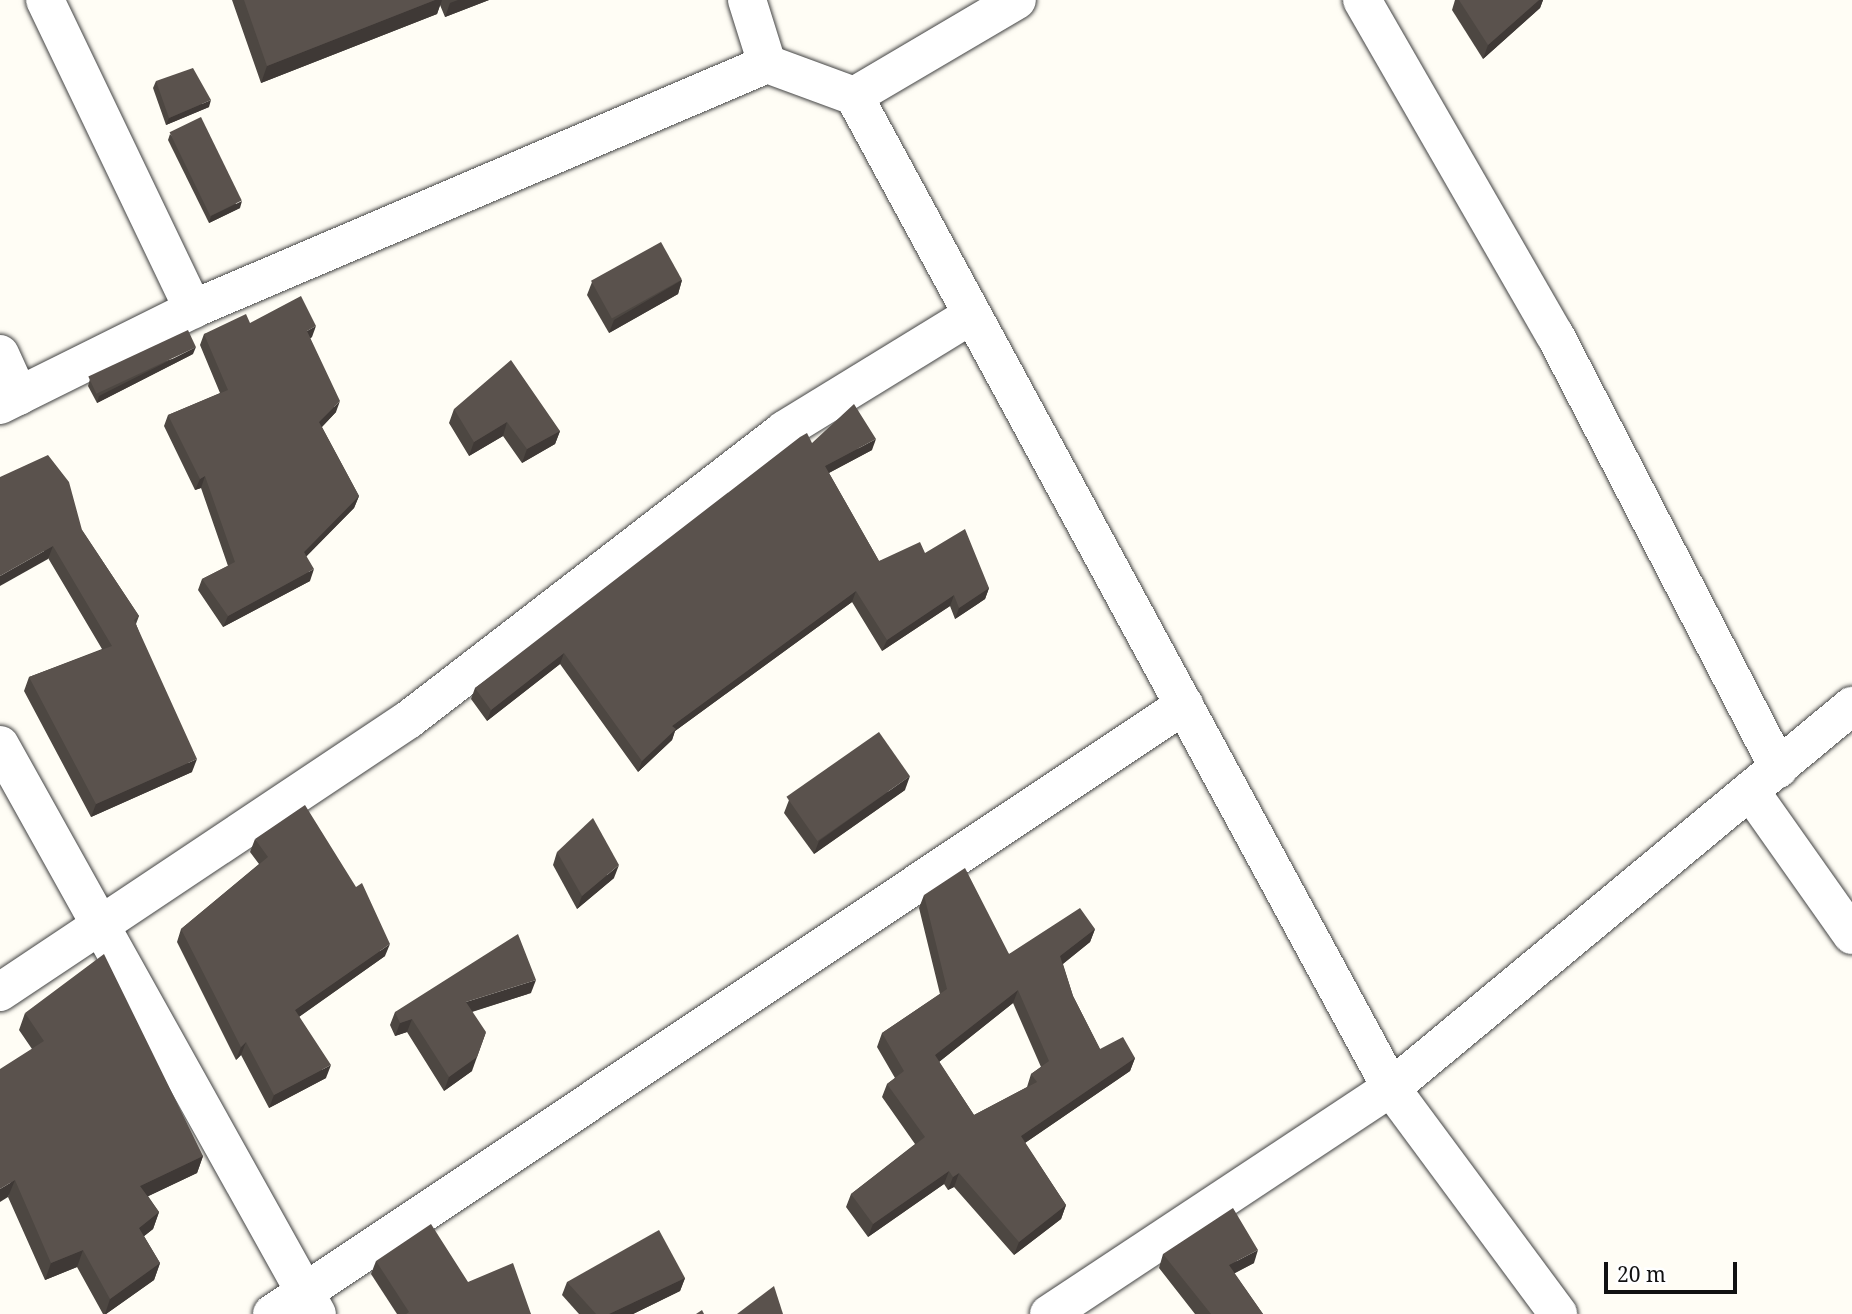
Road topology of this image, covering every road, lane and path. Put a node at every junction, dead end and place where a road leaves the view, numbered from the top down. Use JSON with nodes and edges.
{"nodes":[{"id":1,"x":45,"y":0,"type":"edge"},
{"id":2,"x":747,"y":0,"type":"edge"},
{"id":3,"x":1017,"y":0,"type":"edge"},
{"id":4,"x":1362,"y":0,"type":"edge"},
{"id":5,"x":767,"y":64,"type":"junction"},
{"id":6,"x":853,"y":96,"type":"junction"},
{"id":7,"x":193,"y":309,"type":"junction"},
{"id":8,"x":972,"y":315,"type":"junction"},
{"id":9,"x":0,"y":354,"type":"edge"},
{"id":10,"x":9,"y":401,"type":"edge"},
{"id":11,"x":1184,"y":705,"type":"junction"},
{"id":12,"x":1852,"y":706,"type":"edge"},
{"id":13,"x":0,"y":745,"type":"edge"},
{"id":14,"x":1765,"y":780,"type":"junction"},
{"id":15,"x":103,"y":924,"type":"junction"},
{"id":16,"x":1852,"y":936,"type":"edge"},
{"id":17,"x":0,"y":992,"type":"edge"},
{"id":18,"x":1391,"y":1088,"type":"junction"},
{"id":19,"x":311,"y":1304,"type":"edge"},
{"id":20,"x":272,"y":1314,"type":"edge"},
{"id":21,"x":1049,"y":1314,"type":"edge"},
{"id":22,"x":1558,"y":1314,"type":"edge"}],
"edges":[{"from":1,"to":7,"type":"street"},
{"from":2,"to":5,"type":"street"},
{"from":3,"to":6,"type":"street"},
{"from":4,"to":14,"type":"street"},
{"from":5,"to":6,"type":"street"},
{"from":5,"to":7,"type":"street"},
{"from":6,"to":8,"type":"street"},
{"from":7,"to":10,"type":"street"},
{"from":8,"to":11,"type":"street"},
{"from":8,"to":15,"type":"street"},
{"from":9,"to":10,"type":"street"},
{"from":11,"to":18,"type":"street"},
{"from":11,"to":19,"type":"street"},
{"from":12,"to":14,"type":"street"},
{"from":13,"to":15,"type":"street"},
{"from":14,"to":16,"type":"street"},
{"from":14,"to":18,"type":"street"},
{"from":15,"to":17,"type":"street"},
{"from":15,"to":19,"type":"street"},
{"from":18,"to":21,"type":"street"},
{"from":18,"to":22,"type":"street"},
{"from":19,"to":20,"type":"street"}]}
